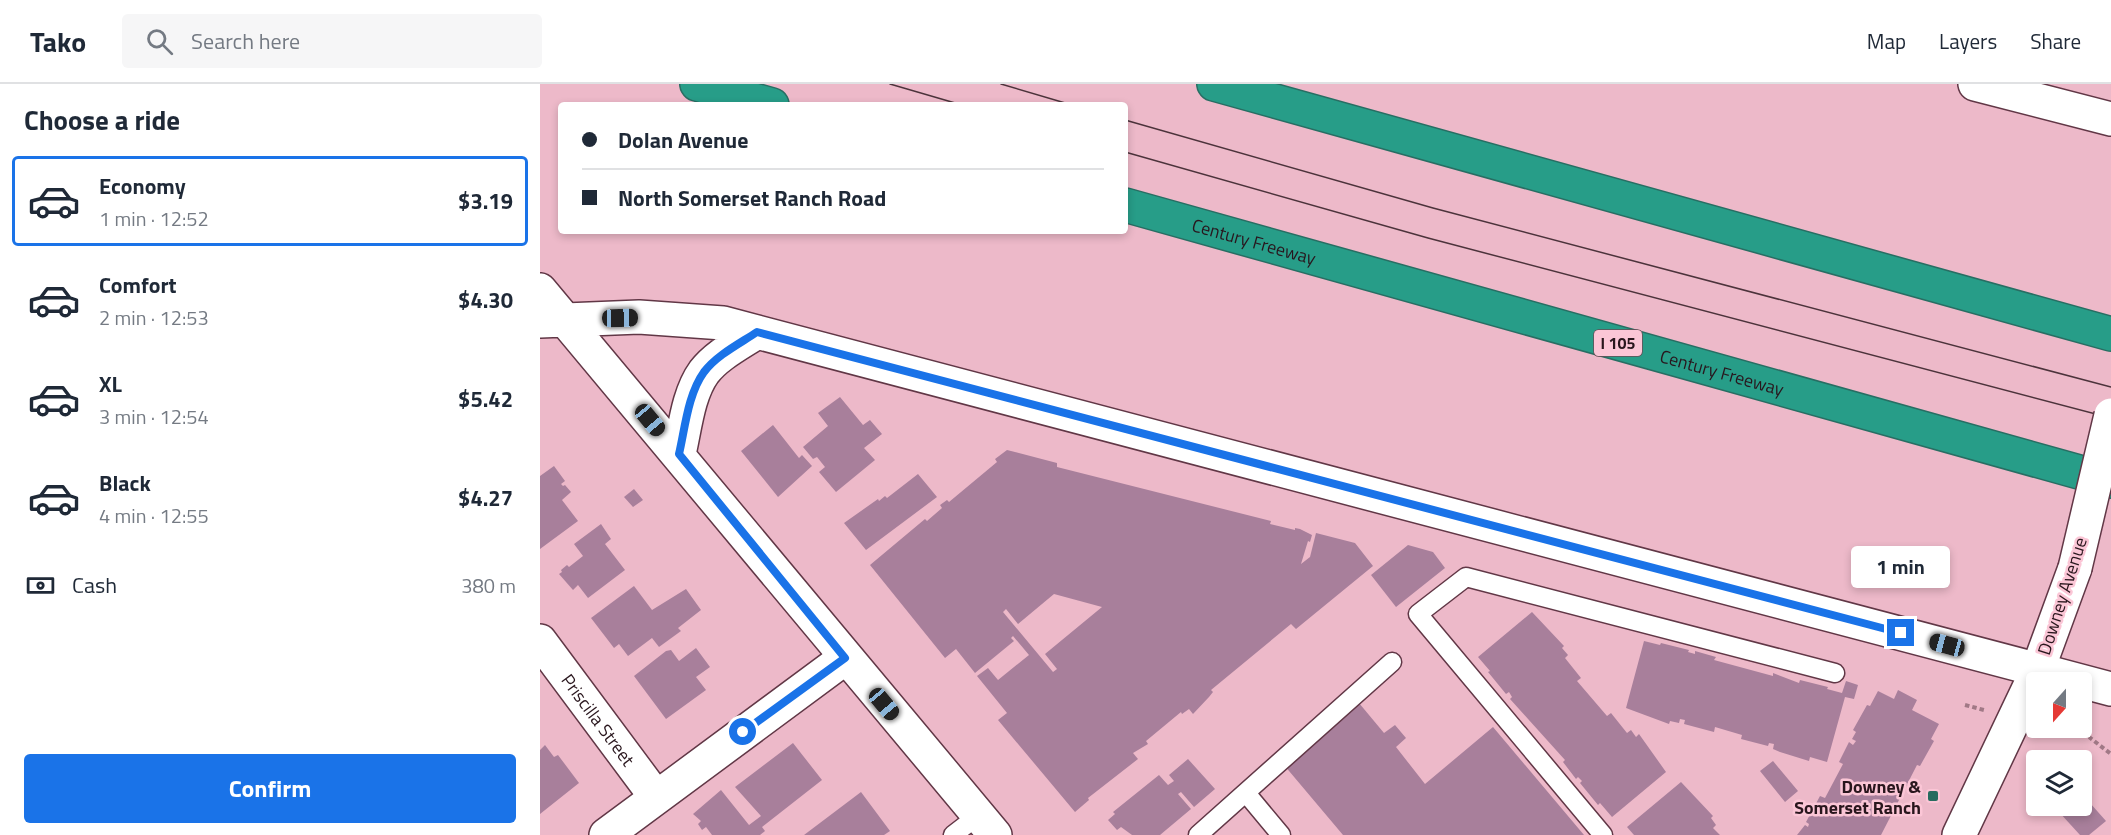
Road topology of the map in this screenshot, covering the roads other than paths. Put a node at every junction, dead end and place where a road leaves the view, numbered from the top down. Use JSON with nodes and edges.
{"nodes":[{"id":1,"x":697,"y":84,"type":"edge"},
{"id":2,"x":1214,"y":84,"type":"edge"},
{"id":3,"x":1978,"y":84,"type":"edge"},
{"id":4,"x":761,"y":102,"type":"edge"},
{"id":5,"x":2111,"y":119,"type":"edge"},
{"id":6,"x":1128,"y":205,"type":"edge"},
{"id":7,"x":540,"y":290,"type":"edge"},
{"id":8,"x":552,"y":320,"type":"edge"},
{"id":9,"x":757,"y":332,"type":"junction"},
{"id":10,"x":2111,"y":334,"type":"edge"},
{"id":11,"x":2111,"y":415,"type":"edge"},
{"id":12,"x":679,"y":454,"type":"junction"},
{"id":13,"x":2111,"y":482,"type":"edge"},
{"id":14,"x":540,"y":641,"type":"edge"},
{"id":15,"x":845,"y":658,"type":"junction"},
{"id":16,"x":1392,"y":662,"type":"dead end"},
{"id":17,"x":2038,"y":669,"type":"junction"},
{"id":18,"x":1835,"y":673,"type":"dead end"},
{"id":19,"x":2111,"y":689,"type":"edge"},
{"id":20,"x":1246,"y":793,"type":"junction"},
{"id":21,"x":656,"y":797,"type":"junction"},
{"id":22,"x":987,"y":825,"type":"edge"},
{"id":23,"x":606,"y":835,"type":"edge"},
{"id":24,"x":953,"y":835,"type":"edge"},
{"id":25,"x":1198,"y":835,"type":"edge"},
{"id":26,"x":1281,"y":835,"type":"edge"},
{"id":27,"x":1603,"y":835,"type":"edge"},
{"id":28,"x":1959,"y":835,"type":"edge"}],
"edges":[{"from":1,"to":4,"type":"highway"},
{"from":2,"to":10,"type":"highway"},
{"from":3,"to":5,"type":"street"},
{"from":6,"to":13,"type":"highway","name":"Century Freeway","number":"I 105"},
{"from":7,"to":8,"type":"street"},
{"from":8,"to":9,"type":"street"},
{"from":8,"to":12,"type":"street"},
{"from":9,"to":12,"type":"street"},
{"from":9,"to":17,"type":"street"},
{"from":11,"to":17,"type":"street","name":"Downey Avenue","bridge":true},
{"from":12,"to":15,"type":"street"},
{"from":14,"to":21,"type":"street","name":"Priscilla Street"},
{"from":15,"to":21,"type":"street"},
{"from":15,"to":22,"type":"street"},
{"from":16,"to":20,"type":"lane"},
{"from":17,"to":19,"type":"street"},
{"from":17,"to":28,"type":"street","name":"Downey Avenue"},
{"from":18,"to":27,"type":"lane"},
{"from":20,"to":25,"type":"lane"},
{"from":20,"to":26,"type":"lane"},
{"from":21,"to":23,"type":"street"},
{"from":22,"to":24,"type":"lane"}]}
